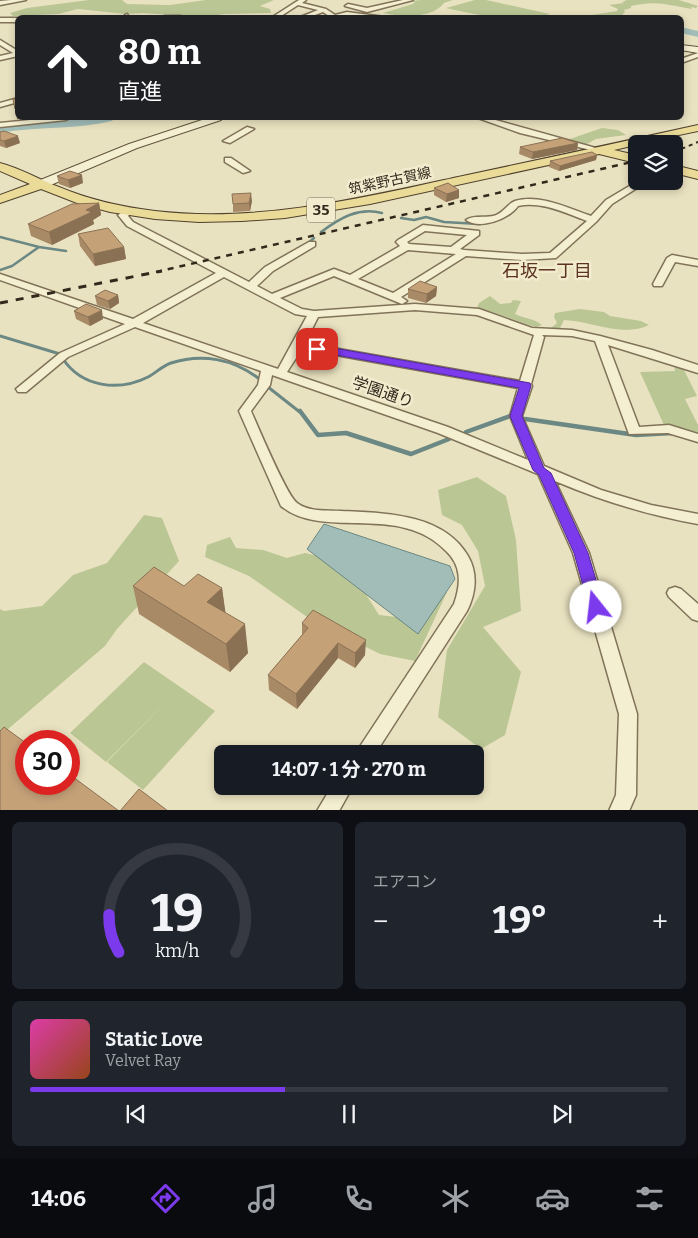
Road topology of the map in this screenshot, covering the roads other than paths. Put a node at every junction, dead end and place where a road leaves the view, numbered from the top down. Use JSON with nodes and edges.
{"nodes":[{"id":1,"x":23,"y":0,"type":"edge"},
{"id":2,"x":303,"y":0,"type":"edge"},
{"id":3,"x":410,"y":0,"type":"edge"},
{"id":4,"x":364,"y":2,"type":"dead end"},
{"id":5,"x":0,"y":3,"type":"edge"},
{"id":6,"x":296,"y":3,"type":"junction"},
{"id":7,"x":348,"y":6,"type":"junction"},
{"id":8,"x":340,"y":8,"type":"dead end"},
{"id":9,"x":333,"y":9,"type":"dead end"},
{"id":10,"x":325,"y":10,"type":"junction"},
{"id":11,"x":278,"y":15,"type":"edge"},
{"id":12,"x":309,"y":15,"type":"edge"},
{"id":13,"x":334,"y":15,"type":"edge"},
{"id":14,"x":344,"y":15,"type":"edge"},
{"id":15,"x":358,"y":15,"type":"edge"},
{"id":16,"x":0,"y":20,"type":"edge"},
{"id":17,"x":15,"y":20,"type":"edge"},
{"id":18,"x":0,"y":42,"type":"edge"},
{"id":19,"x":15,"y":47,"type":"edge"},
{"id":20,"x":10,"y":48,"type":"junction"},
{"id":21,"x":684,"y":48,"type":"edge"},
{"id":22,"x":698,"y":50,"type":"edge"},
{"id":23,"x":15,"y":52,"type":"edge"},
{"id":24,"x":15,"y":54,"type":"edge"},
{"id":25,"x":698,"y":55,"type":"edge"},
{"id":26,"x":0,"y":58,"type":"edge"},
{"id":27,"x":684,"y":60,"type":"edge"},
{"id":28,"x":0,"y":97,"type":"edge"},
{"id":29,"x":14,"y":101,"type":"edge"},
{"id":30,"x":0,"y":105,"type":"edge"},
{"id":31,"x":47,"y":120,"type":"edge"},
{"id":32,"x":211,"y":120,"type":"edge"},
{"id":33,"x":489,"y":120,"type":"edge"},
{"id":34,"x":0,"y":125,"type":"edge"},
{"id":35,"x":698,"y":128,"type":"edge"},
{"id":36,"x":250,"y":129,"type":"dead end"},
{"id":37,"x":227,"y":141,"type":"dead end"},
{"id":38,"x":599,"y":150,"type":"junction"},
{"id":39,"x":628,"y":157,"type":"edge"},
{"id":40,"x":228,"y":160,"type":"dead end"},
{"id":41,"x":0,"y":167,"type":"edge"},
{"id":42,"x":246,"y":171,"type":"dead end"},
{"id":43,"x":683,"y":171,"type":"edge"},
{"id":44,"x":698,"y":175,"type":"edge"},
{"id":45,"x":42,"y":184,"type":"junction"},
{"id":46,"x":629,"y":190,"type":"edge"},
{"id":47,"x":0,"y":200,"type":"edge"},
{"id":48,"x":129,"y":211,"type":"junction"},
{"id":49,"x":471,"y":220,"type":"dead end"},
{"id":50,"x":593,"y":220,"type":"junction"},
{"id":51,"x":312,"y":244,"type":"dead end"},
{"id":52,"x":406,"y":247,"type":"junction"},
{"id":53,"x":452,"y":250,"type":"junction"},
{"id":54,"x":464,"y":253,"type":"junction"},
{"id":55,"x":698,"y":263,"type":"edge"},
{"id":56,"x":224,"y":273,"type":"junction"},
{"id":57,"x":0,"y":277,"type":"edge"},
{"id":58,"x":352,"y":278,"type":"junction"},
{"id":59,"x":658,"y":284,"type":"dead end"},
{"id":60,"x":251,"y":286,"type":"junction"},
{"id":61,"x":273,"y":297,"type":"junction"},
{"id":62,"x":394,"y":297,"type":"junction"},
{"id":63,"x":415,"y":307,"type":"junction"},
{"id":64,"x":314,"y":314,"type":"junction"},
{"id":65,"x":133,"y":324,"type":"junction"},
{"id":66,"x":538,"y":336,"type":"dead end"},
{"id":67,"x":600,"y":339,"type":"junction"},
{"id":68,"x":298,"y":345,"type":"junction"},
{"id":69,"x":267,"y":369,"type":"junction"},
{"id":70,"x":698,"y":369,"type":"edge"},
{"id":71,"x":281,"y":373,"type":"junction"},
{"id":72,"x":526,"y":386,"type":"junction"},
{"id":73,"x":22,"y":389,"type":"dead end"},
{"id":74,"x":698,"y":438,"type":"edge"},
{"id":75,"x":542,"y":472,"type":"junction"},
{"id":76,"x":698,"y":519,"type":"edge"},
{"id":77,"x":675,"y":594,"type":"dead end"},
{"id":78,"x":698,"y":614,"type":"edge"},
{"id":79,"x":370,"y":745,"type":"edge"},
{"id":80,"x":337,"y":795,"type":"edge"},
{"id":81,"x":327,"y":810,"type":"edge"},
{"id":82,"x":619,"y":810,"type":"edge"}],
"edges":[{"from":1,"to":5,"type":"street"},
{"from":2,"to":6,"type":"street"},
{"from":3,"to":7,"type":"street"},
{"from":4,"to":7,"type":"street"},
{"from":6,"to":10,"type":"street"},
{"from":6,"to":11,"type":"street"},
{"from":7,"to":8,"type":"street"},
{"from":9,"to":10,"type":"street"},
{"from":10,"to":12,"type":"street"},
{"from":10,"to":13,"type":"street"},
{"from":14,"to":15,"type":"street"},
{"from":16,"to":17,"type":"street"},
{"from":18,"to":20,"type":"street"},
{"from":19,"to":20,"type":"street"},
{"from":20,"to":23,"type":"street"},
{"from":21,"to":22,"type":"street"},
{"from":24,"to":26,"type":"street"},
{"from":25,"to":27,"type":"street"},
{"from":28,"to":29,"type":"street"},
{"from":29,"to":30,"type":"street"},
{"from":31,"to":34,"type":"street"},
{"from":32,"to":45,"type":"street"},
{"from":33,"to":38,"type":"street"},
{"from":35,"to":38,"type":"main road","name":"筑紫野古賀線","number":"35"},
{"from":36,"to":37,"type":"street"},
{"from":38,"to":39,"type":"main road"},
{"from":38,"to":48,"type":"main road","name":"筑紫野古賀線","number":"35"},
{"from":40,"to":42,"type":"street"},
{"from":41,"to":45,"type":"main road"},
{"from":43,"to":44,"type":"main road"},
{"from":45,"to":47,"type":"main road"},
{"from":45,"to":48,"type":"main road","name":"筑紫野古賀線","number":"35"},
{"from":46,"to":50,"type":"street"},
{"from":48,"to":56,"type":"street"},
{"from":49,"to":50,"type":"street"},
{"from":50,"to":54,"type":"street"},
{"from":51,"to":60,"type":"street"},
{"from":52,"to":53,"type":"street"},
{"from":52,"to":53,"type":"street"},
{"from":52,"to":58,"type":"street"},
{"from":53,"to":54,"type":"street"},
{"from":54,"to":62,"type":"street"},
{"from":55,"to":59,"type":"street"},
{"from":56,"to":60,"type":"street"},
{"from":56,"to":65,"type":"street"},
{"from":57,"to":65,"type":"street","name":"学園通り"},
{"from":58,"to":61,"type":"street"},
{"from":58,"to":62,"type":"street"},
{"from":60,"to":61,"type":"street"},
{"from":61,"to":64,"type":"street"},
{"from":62,"to":63,"type":"street"},
{"from":63,"to":64,"type":"street"},
{"from":63,"to":67,"type":"street"},
{"from":64,"to":68,"type":"street"},
{"from":65,"to":69,"type":"street","name":"学園通り"},
{"from":65,"to":73,"type":"street"},
{"from":66,"to":72,"type":"street"},
{"from":67,"to":70,"type":"street"},
{"from":67,"to":74,"type":"street"},
{"from":68,"to":71,"type":"street"},
{"from":68,"to":72,"type":"street"},
{"from":69,"to":71,"type":"street","name":"学園通り"},
{"from":69,"to":79,"type":"street"},
{"from":71,"to":75,"type":"street","name":"学園通り"},
{"from":72,"to":75,"type":"street"},
{"from":75,"to":76,"type":"street","name":"学園通り"},
{"from":75,"to":82,"type":"street"},
{"from":77,"to":78,"type":"street"},
{"from":80,"to":81,"type":"street"}]}
